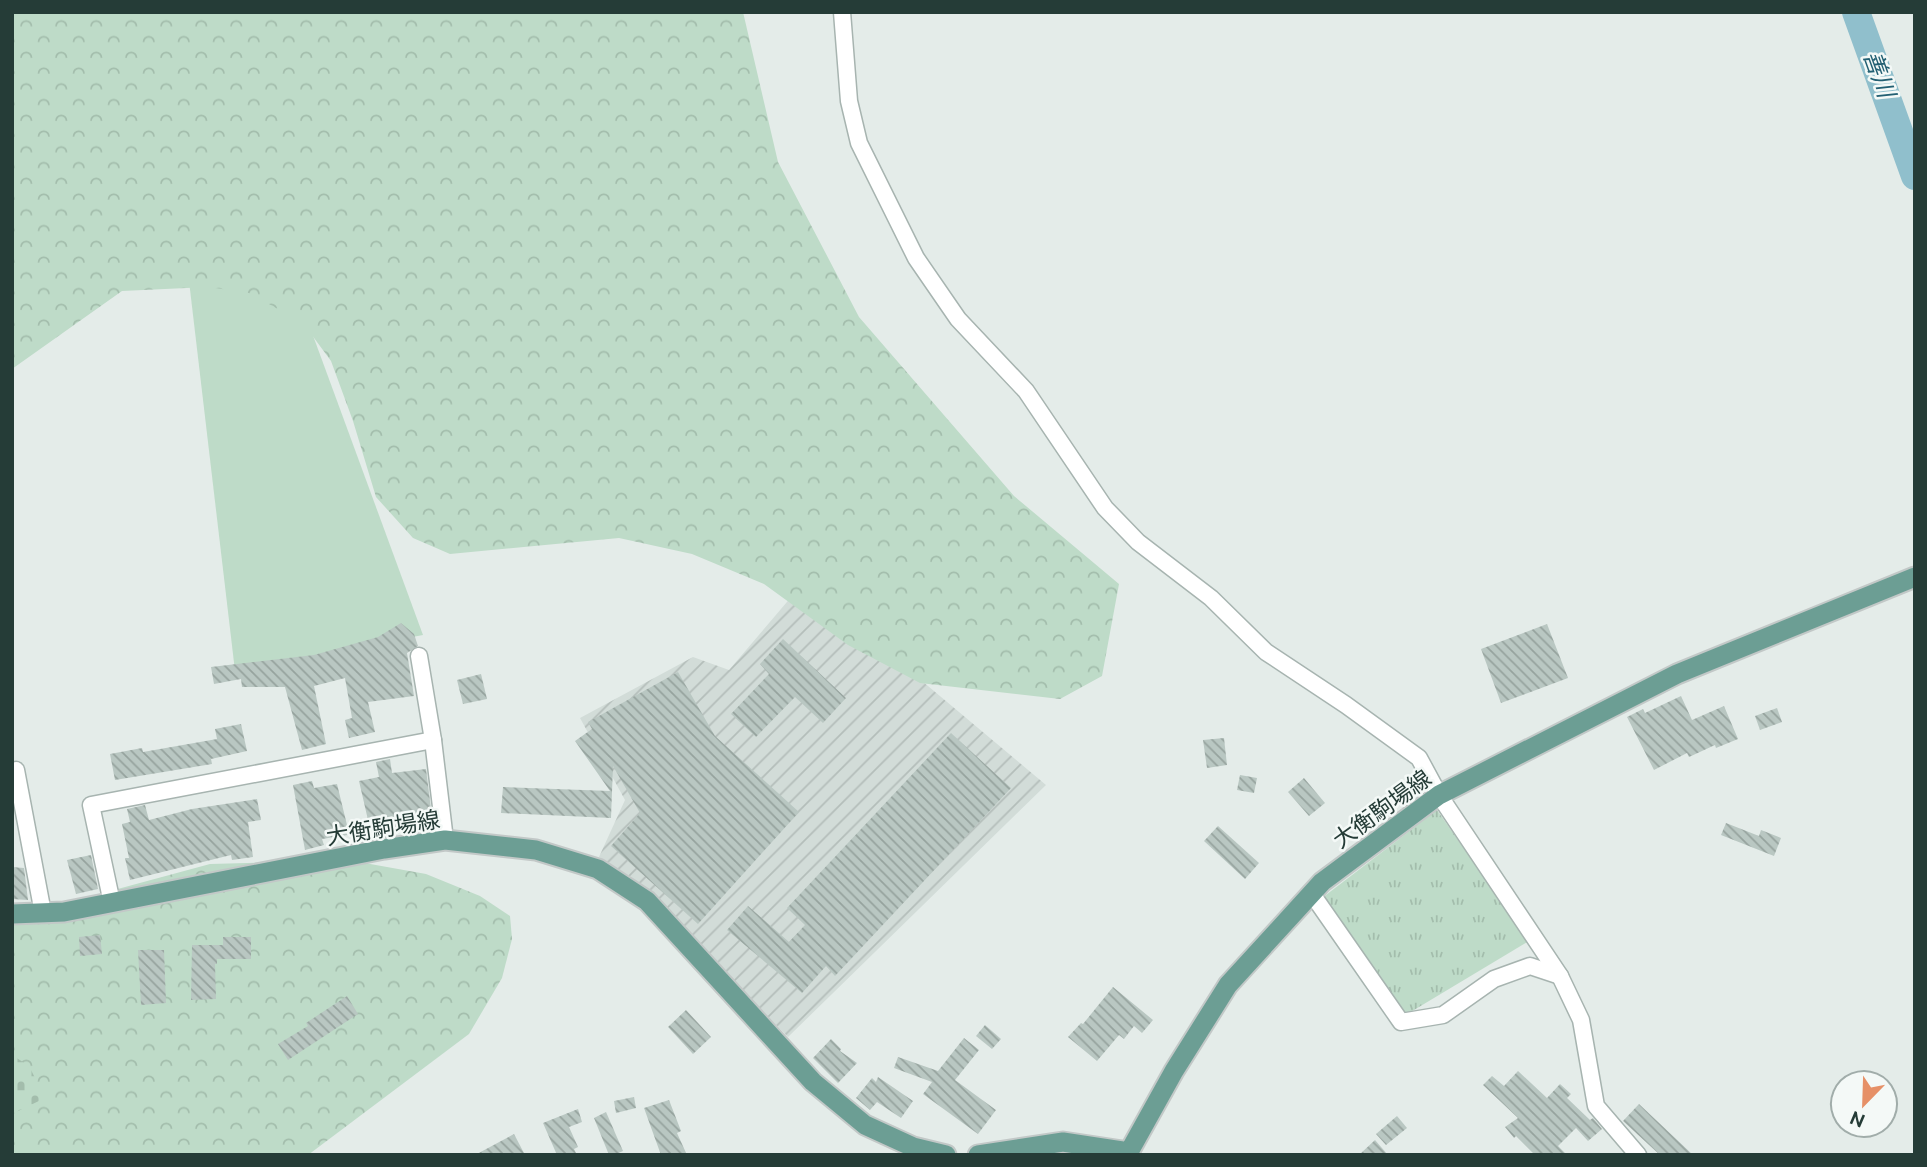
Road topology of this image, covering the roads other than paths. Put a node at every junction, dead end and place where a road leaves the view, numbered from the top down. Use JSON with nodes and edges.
{"nodes":[{"id":1,"x":842,"y":12,"type":"edge"},
{"id":2,"x":1915,"y":577,"type":"edge"},
{"id":3,"x":419,"y":656,"type":"dead end"},
{"id":4,"x":433,"y":740,"type":"junction"},
{"id":5,"x":16,"y":770,"type":"dead end"},
{"id":6,"x":1439,"y":795,"type":"junction"},
{"id":7,"x":445,"y":840,"type":"junction"},
{"id":8,"x":1312,"y":894,"type":"junction"},
{"id":9,"x":112,"y":903,"type":"junction"},
{"id":10,"x":43,"y":913,"type":"junction"},
{"id":11,"x":12,"y":914,"type":"edge"},
{"id":12,"x":1560,"y":976,"type":"junction"},
{"id":13,"x":1132,"y":1154,"type":"edge"},
{"id":14,"x":946,"y":1155,"type":"edge"},
{"id":15,"x":978,"y":1155,"type":"edge"},
{"id":16,"x":1638,"y":1155,"type":"edge"}],
"edges":[{"from":1,"to":6,"type":"street"},
{"from":2,"to":6,"type":"main road","name":"大衡駒場線"},
{"from":3,"to":4,"type":"street"},
{"from":4,"to":7,"type":"street"},
{"from":4,"to":9,"type":"street"},
{"from":5,"to":10,"type":"street"},
{"from":6,"to":8,"type":"main road","name":"大衡駒場線"},
{"from":6,"to":12,"type":"street"},
{"from":7,"to":9,"type":"main road","name":"大衡駒場線"},
{"from":7,"to":14,"type":"main road","name":"大衡駒場線"},
{"from":8,"to":12,"type":"street"},
{"from":8,"to":13,"type":"main road","name":"大衡駒場線"},
{"from":9,"to":10,"type":"main road","name":"大衡駒場線"},
{"from":10,"to":11,"type":"main road","name":"大衡駒場線"},
{"from":12,"to":16,"type":"street"},
{"from":13,"to":15,"type":"main road","name":"大衡駒場線"}]}
